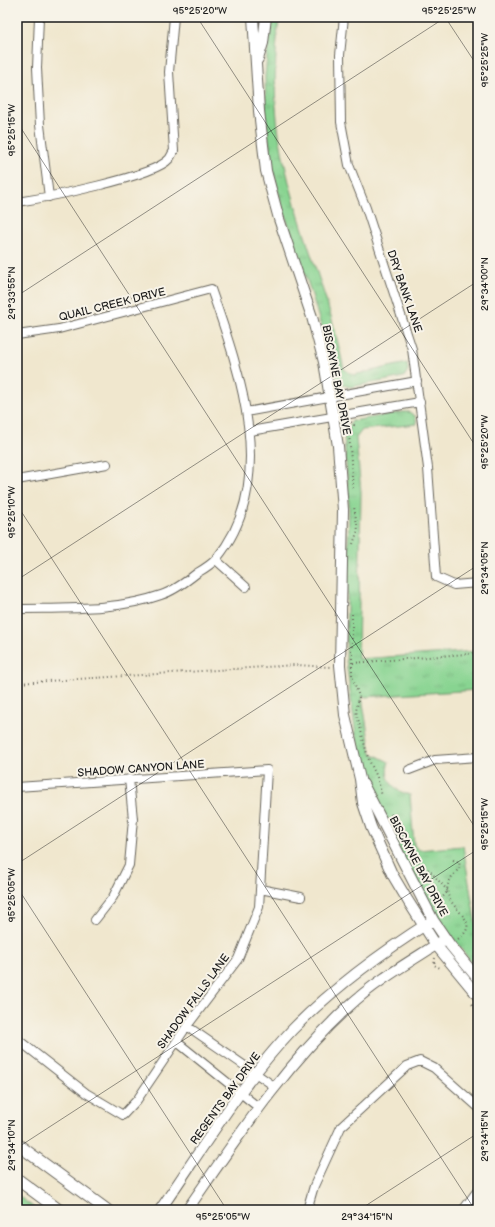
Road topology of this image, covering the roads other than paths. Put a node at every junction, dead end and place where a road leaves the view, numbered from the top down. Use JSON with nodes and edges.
{"nodes":[{"id":1,"x":39,"y":17,"type":"edge"},
{"id":2,"x":174,"y":17,"type":"edge"},
{"id":3,"x":253,"y":17,"type":"edge"},
{"id":4,"x":266,"y":17,"type":"edge"},
{"id":5,"x":344,"y":17,"type":"edge"},
{"id":6,"x":257,"y":63,"type":"junction"},
{"id":7,"x":49,"y":197,"type":"junction"},
{"id":8,"x":17,"y":202,"type":"edge"},
{"id":9,"x":17,"y":335,"type":"edge"},
{"id":10,"x":417,"y":381,"type":"junction"},
{"id":11,"x":331,"y":397,"type":"junction"},
{"id":12,"x":420,"y":402,"type":"junction"},
{"id":13,"x":246,"y":412,"type":"junction"},
{"id":14,"x":334,"y":417,"type":"junction"},
{"id":15,"x":250,"y":432,"type":"junction"},
{"id":16,"x":107,"y":464,"type":"dead end"},
{"id":17,"x":17,"y":480,"type":"edge"},
{"id":18,"x":216,"y":560,"type":"junction"},
{"id":19,"x":478,"y":583,"type":"edge"},
{"id":20,"x":246,"y":587,"type":"dead end"},
{"id":21,"x":17,"y":609,"type":"edge"},
{"id":22,"x":478,"y":757,"type":"edge"},
{"id":23,"x":267,"y":770,"type":"joint"},
{"id":24,"x":409,"y":770,"type":"dead end"},
{"id":25,"x":360,"y":779,"type":"junction"},
{"id":26,"x":129,"y":780,"type":"junction"},
{"id":27,"x":17,"y":787,"type":"edge"},
{"id":28,"x":260,"y":889,"type":"junction"},
{"id":29,"x":301,"y":897,"type":"dead end"},
{"id":30,"x":95,"y":920,"type":"dead end"},
{"id":31,"x":433,"y":920,"type":"junction"},
{"id":32,"x":423,"y":926,"type":"junction"},
{"id":33,"x":445,"y":939,"type":"junction"},
{"id":34,"x":436,"y":945,"type":"junction"},
{"id":35,"x":478,"y":979,"type":"edge"},
{"id":36,"x":478,"y":996,"type":"edge"},
{"id":37,"x":187,"y":1026,"type":"junction"},
{"id":38,"x":17,"y":1039,"type":"edge"},
{"id":39,"x":177,"y":1042,"type":"junction"},
{"id":40,"x":255,"y":1073,"type":"junction"},
{"id":41,"x":274,"y":1086,"type":"junction"},
{"id":42,"x":240,"y":1093,"type":"junction"},
{"id":43,"x":258,"y":1107,"type":"junction"},
{"id":44,"x":478,"y":1107,"type":"edge"},
{"id":45,"x":17,"y":1144,"type":"edge"},
{"id":46,"x":17,"y":1179,"type":"edge"},
{"id":47,"x":478,"y":1190,"type":"edge"},
{"id":48,"x":59,"y":1210,"type":"edge"},
{"id":49,"x":107,"y":1210,"type":"edge"},
{"id":50,"x":160,"y":1210,"type":"edge"},
{"id":51,"x":188,"y":1210,"type":"edge"},
{"id":52,"x":307,"y":1210,"type":"edge"},
{"id":53,"x":463,"y":1210,"type":"edge"}],
"edges":[{"from":1,"to":7,"type":"street"},
{"from":2,"to":7,"type":"street"},
{"from":3,"to":6,"type":"street","name":"BISCAYNE BAY DRIVE"},
{"from":4,"to":6,"type":"street","name":"BISCAYNE BAY DRIVE"},
{"from":5,"to":10,"type":"street","name":"DRY BANK LANE"},
{"from":6,"to":11,"type":"street","name":"BISCAYNE BAY DRIVE"},
{"from":7,"to":8,"type":"street"},
{"from":9,"to":13,"type":"street","name":"QUAIL CREEK DRIVE"},
{"from":10,"to":11,"type":"street"},
{"from":10,"to":12,"type":"street","name":"DRY BANK LANE"},
{"from":11,"to":13,"type":"street"},
{"from":11,"to":14,"type":"street","name":"BISCAYNE BAY DRIVE"},
{"from":12,"to":14,"type":"street"},
{"from":12,"to":19,"type":"street","name":"DRY BANK LANE"},
{"from":13,"to":15,"type":"street"},
{"from":14,"to":15,"type":"street"},
{"from":14,"to":25,"type":"street","name":"BISCAYNE BAY DRIVE"},
{"from":15,"to":18,"type":"street"},
{"from":16,"to":17,"type":"street"},
{"from":18,"to":20,"type":"street"},
{"from":18,"to":21,"type":"street"},
{"from":22,"to":24,"type":"street"},
{"from":23,"to":26,"type":"street","name":"SHADOW CANYON LANE"},
{"from":23,"to":28,"type":"street","name":"SHADOW FALLS LANE"},
{"from":25,"to":31,"type":"street","name":"BISCAYNE BAY DRIVE"},
{"from":25,"to":32,"type":"street","name":"BISCAYNE BAY DRIVE"},
{"from":26,"to":27,"type":"street","name":"SHADOW CANYON LANE"},
{"from":26,"to":30,"type":"street"},
{"from":28,"to":29,"type":"street"},
{"from":28,"to":37,"type":"street","name":"SHADOW FALLS LANE"},
{"from":31,"to":32,"type":"street","name":"REGENTS BAY DRIVE"},
{"from":31,"to":33,"type":"street","name":"BISCAYNE BAY DRIVE"},
{"from":32,"to":34,"type":"street","name":"BISCAYNE BAY DRIVE"},
{"from":32,"to":40,"type":"street","name":"REGENTS BAY DRIVE"},
{"from":33,"to":34,"type":"street"},
{"from":33,"to":35,"type":"street","name":"BISCAYNE BAY DRIVE"},
{"from":34,"to":36,"type":"street","name":"BISCAYNE BAY DRIVE"},
{"from":34,"to":41,"type":"street"},
{"from":37,"to":39,"type":"street","name":"SHADOW FALLS LANE"},
{"from":37,"to":40,"type":"street"},
{"from":38,"to":39,"type":"street","name":"SHADOW FALLS LANE"},
{"from":39,"to":42,"type":"street"},
{"from":40,"to":41,"type":"street"},
{"from":40,"to":42,"type":"street","name":"REGENTS BAY DRIVE"},
{"from":41,"to":43,"type":"street"},
{"from":42,"to":43,"type":"street"},
{"from":42,"to":50,"type":"street","name":"REGENTS BAY DRIVE"},
{"from":43,"to":51,"type":"street"},
{"from":44,"to":52,"type":"street"},
{"from":45,"to":49,"type":"main road"},
{"from":46,"to":48,"type":"main road"},
{"from":47,"to":53,"type":"street"}]}
